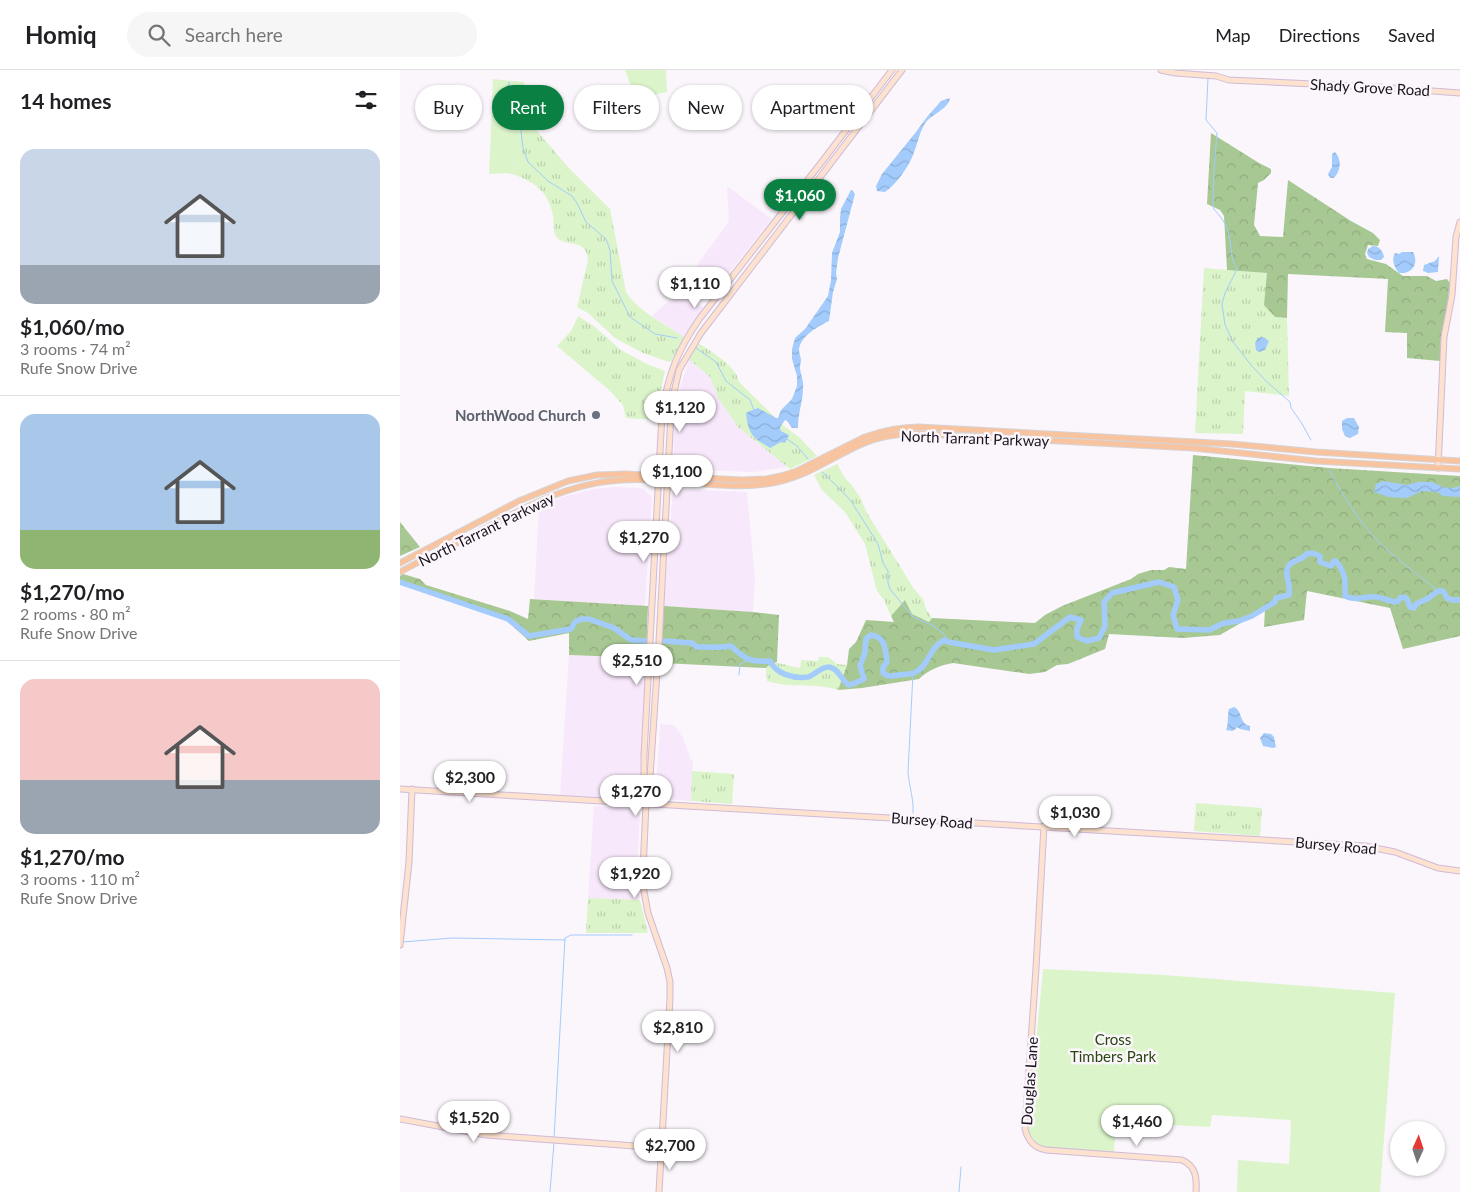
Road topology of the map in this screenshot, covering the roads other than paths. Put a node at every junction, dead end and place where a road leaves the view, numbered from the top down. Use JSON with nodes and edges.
{"nodes":[{"id":1,"x":892,"y":70,"type":"edge"},
{"id":2,"x":902,"y":70,"type":"edge"},
{"id":3,"x":1161,"y":70,"type":"edge"},
{"id":4,"x":1214,"y":74,"type":"edge"},
{"id":5,"x":1460,"y":92,"type":"edge"},
{"id":6,"x":1460,"y":222,"type":"edge"},
{"id":7,"x":760,"y":241,"type":"junction"},
{"id":8,"x":767,"y":247,"type":"junction"},
{"id":9,"x":1438,"y":460,"type":"junction"},
{"id":10,"x":1460,"y":460,"type":"edge"},
{"id":11,"x":1438,"y":468,"type":"junction"},
{"id":12,"x":1460,"y":469,"type":"edge"},
{"id":13,"x":659,"y":478,"type":"junction"},
{"id":14,"x":668,"y":479,"type":"junction"},
{"id":15,"x":715,"y":482,"type":"junction"},
{"id":16,"x":541,"y":492,"type":"junction"},
{"id":17,"x":544,"y":499,"type":"junction"},
{"id":18,"x":655,"y":547,"type":"junction"},
{"id":19,"x":664,"y":548,"type":"junction"},
{"id":20,"x":400,"y":563,"type":"edge"},
{"id":21,"x":400,"y":572,"type":"edge"},
{"id":22,"x":652,"y":599,"type":"junction"},
{"id":23,"x":662,"y":599,"type":"junction"},
{"id":24,"x":645,"y":728,"type":"junction"},
{"id":25,"x":654,"y":728,"type":"junction"},
{"id":26,"x":400,"y":788,"type":"edge"},
{"id":27,"x":412,"y":789,"type":"junction"},
{"id":28,"x":646,"y":804,"type":"junction"},
{"id":29,"x":1044,"y":826,"type":"junction"},
{"id":30,"x":1460,"y":872,"type":"edge"},
{"id":31,"x":400,"y":945,"type":"edge"},
{"id":32,"x":400,"y":1119,"type":"edge"},
{"id":33,"x":662,"y":1148,"type":"junction"},
{"id":34,"x":659,"y":1192,"type":"edge"},
{"id":35,"x":1196,"y":1192,"type":"edge"}],
"edges":[{"from":1,"to":7,"type":"main road"},
{"from":2,"to":8,"type":"main road"},
{"from":3,"to":4,"type":"main road","name":"Shady Grove Road"},
{"from":4,"to":5,"type":"main road","name":"Shady Grove Road"},
{"from":6,"to":9,"type":"main road"},
{"from":7,"to":8,"type":"main road"},
{"from":7,"to":13,"type":"main road"},
{"from":8,"to":14,"type":"main road"},
{"from":9,"to":10,"type":"main road","name":"North Tarrant Parkway"},
{"from":9,"to":11,"type":"main road"},
{"from":9,"to":15,"type":"main road","name":"North Tarrant Parkway"},
{"from":11,"to":12,"type":"main road","name":"North Tarrant Parkway"},
{"from":11,"to":15,"type":"main road","name":"North Tarrant Parkway"},
{"from":13,"to":14,"type":"main road","name":"North Tarrant Parkway"},
{"from":13,"to":16,"type":"main road","name":"North Tarrant Parkway"},
{"from":13,"to":17,"type":"main road","name":"North Tarrant Parkway"},
{"from":13,"to":18,"type":"main road"},
{"from":14,"to":15,"type":"main road","name":"North Tarrant Parkway"},
{"from":14,"to":19,"type":"main road"},
{"from":16,"to":17,"type":"main road"},
{"from":16,"to":20,"type":"main road","name":"North Tarrant Parkway"},
{"from":17,"to":21,"type":"main road","name":"North Tarrant Parkway"},
{"from":18,"to":19,"type":"main road"},
{"from":18,"to":22,"type":"main road"},
{"from":19,"to":23,"type":"main road"},
{"from":22,"to":23,"type":"main road"},
{"from":22,"to":24,"type":"main road"},
{"from":23,"to":25,"type":"main road"},
{"from":24,"to":25,"type":"main road"},
{"from":24,"to":28,"type":"main road"},
{"from":25,"to":28,"type":"main road"},
{"from":26,"to":27,"type":"main road","name":"Bursey Road"},
{"from":27,"to":28,"type":"main road","name":"Bursey Road"},
{"from":27,"to":31,"type":"main road"},
{"from":28,"to":29,"type":"main road","name":"Bursey Road"},
{"from":28,"to":33,"type":"main road"},
{"from":29,"to":30,"type":"main road","name":"Bursey Road"},
{"from":29,"to":35,"type":"main road","name":"Douglas Lane"},
{"from":32,"to":33,"type":"main road"},
{"from":33,"to":34,"type":"main road"}]}
